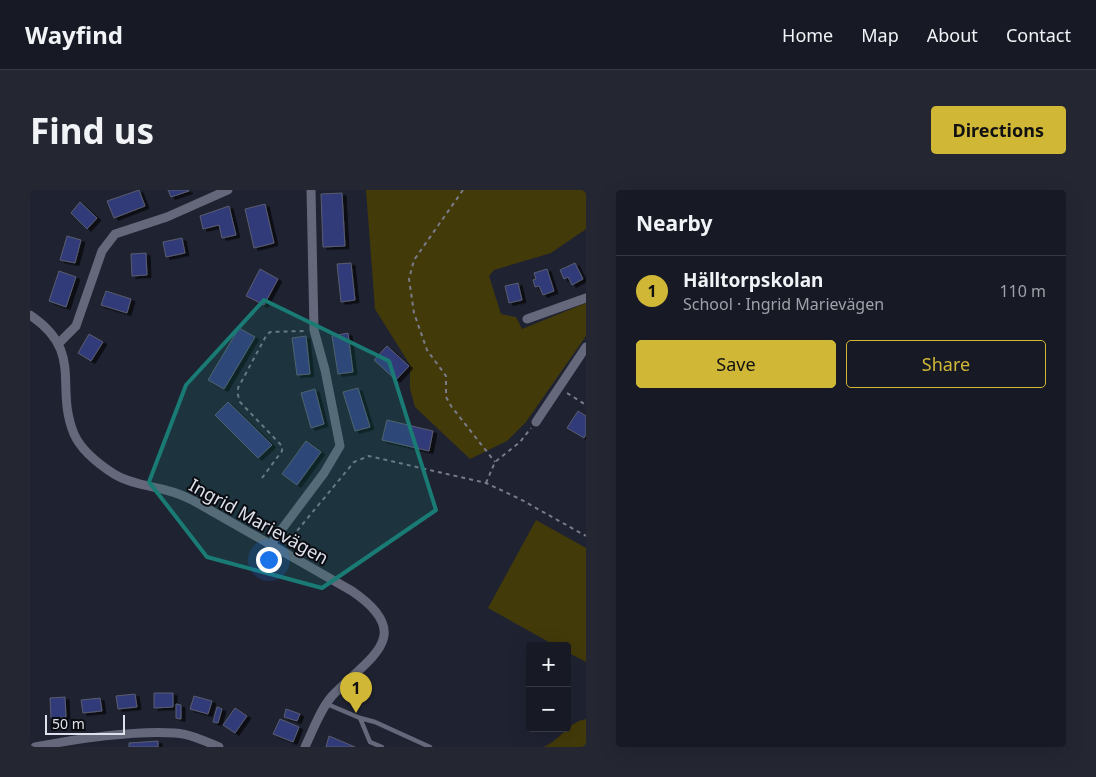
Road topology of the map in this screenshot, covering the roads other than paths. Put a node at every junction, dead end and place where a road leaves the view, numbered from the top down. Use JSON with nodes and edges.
{"nodes":[{"id":1,"x":228,"y":190,"type":"edge"},
{"id":2,"x":312,"y":190,"type":"edge"},
{"id":3,"x":586,"y":298,"type":"edge"},
{"id":4,"x":30,"y":315,"type":"edge"},
{"id":5,"x":527,"y":319,"type":"dead end"},
{"id":6,"x":59,"y":343,"type":"junction"},
{"id":7,"x":586,"y":347,"type":"edge"},
{"id":8,"x":536,"y":422,"type":"road end"},
{"id":9,"x":270,"y":545,"type":"junction"},
{"id":10,"x":327,"y":704,"type":"junction"},
{"id":11,"x":360,"y":718,"type":"junction"},
{"id":12,"x":35,"y":747,"type":"edge"},
{"id":13,"x":219,"y":747,"type":"edge"},
{"id":14,"x":305,"y":747,"type":"edge"},
{"id":15,"x":382,"y":747,"type":"edge"},
{"id":16,"x":430,"y":747,"type":"edge"}],
"edges":[{"from":1,"to":6,"type":"street"},
{"from":2,"to":9,"type":"street"},
{"from":3,"to":5,"type":"street"},
{"from":4,"to":6,"type":"street","name":"Ingrid Marievägen"},
{"from":6,"to":9,"type":"street","name":"Ingrid Marievägen"},
{"from":7,"to":8,"type":"street"},
{"from":9,"to":10,"type":"street","name":"Ingrid Marievägen"},
{"from":10,"to":11,"type":"lane"},
{"from":10,"to":14,"type":"street","name":"Ingrid Marievägen"},
{"from":11,"to":15,"type":"lane"},
{"from":11,"to":16,"type":"lane"},
{"from":12,"to":13,"type":"street"}]}
